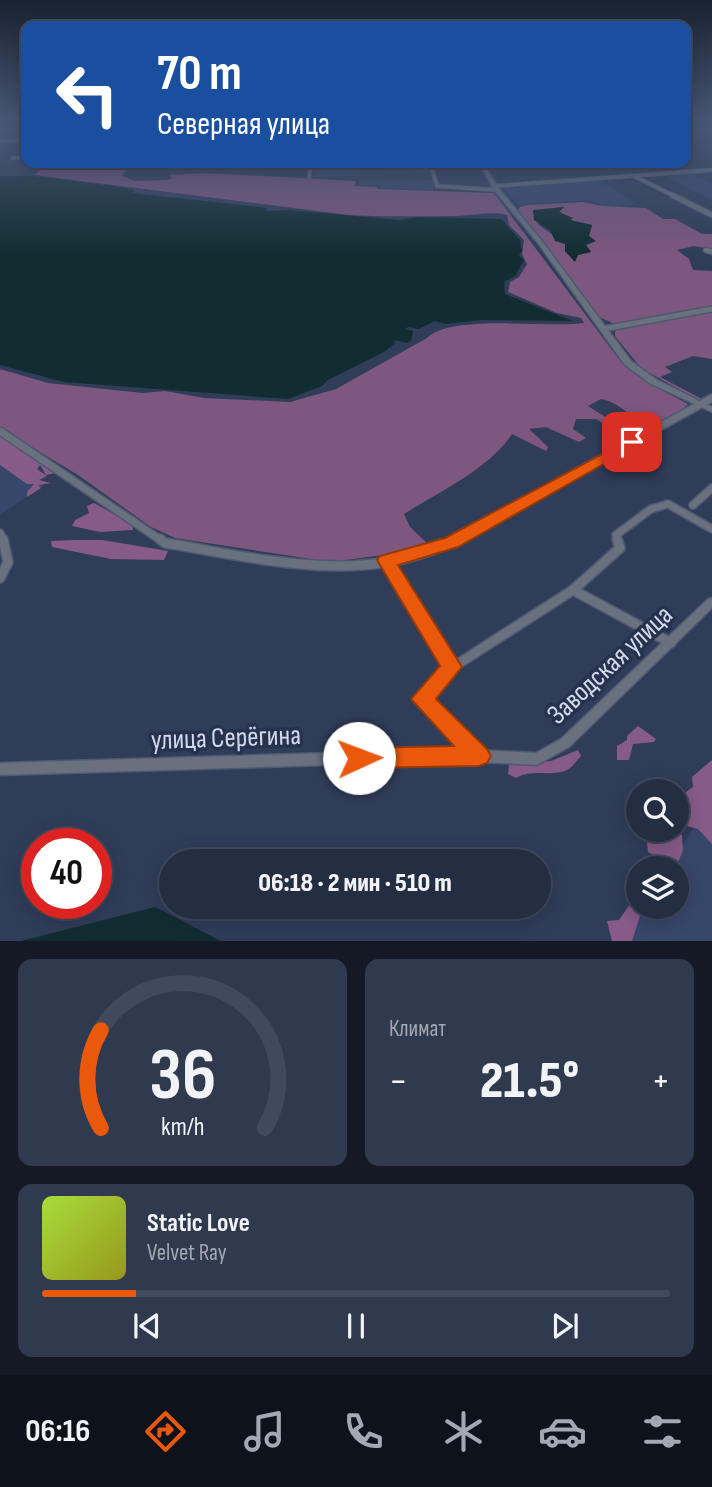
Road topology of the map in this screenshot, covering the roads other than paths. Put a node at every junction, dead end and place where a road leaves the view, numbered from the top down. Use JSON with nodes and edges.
{"nodes":[{"id":1,"x":310,"y":168,"type":"edge"},
{"id":2,"x":431,"y":168,"type":"edge"},
{"id":3,"x":484,"y":168,"type":"edge"},
{"id":4,"x":675,"y":168,"type":"edge"},
{"id":5,"x":712,"y":170,"type":"edge"},
{"id":6,"x":683,"y":172,"type":"junction"},
{"id":7,"x":633,"y":175,"type":"junction"},
{"id":8,"x":309,"y":178,"type":"dead end"},
{"id":9,"x":496,"y":188,"type":"junction"},
{"id":10,"x":712,"y":215,"type":"edge"},
{"id":11,"x":712,"y":309,"type":"edge"},
{"id":12,"x":603,"y":330,"type":"junction"},
{"id":13,"x":712,"y":398,"type":"edge"},
{"id":14,"x":699,"y":405,"type":"junction"},
{"id":15,"x":712,"y":410,"type":"edge"},
{"id":16,"x":0,"y":432,"type":"edge"},
{"id":17,"x":712,"y":488,"type":"edge"},
{"id":18,"x":693,"y":505,"type":"dead end"},
{"id":19,"x":712,"y":529,"type":"edge"},
{"id":20,"x":0,"y":533,"type":"edge"},
{"id":21,"x":386,"y":560,"type":"junction"},
{"id":22,"x":0,"y":578,"type":"edge"},
{"id":23,"x":573,"y":590,"type":"junction"},
{"id":24,"x":712,"y":602,"type":"edge"},
{"id":25,"x":671,"y":643,"type":"junction"},
{"id":26,"x":451,"y":667,"type":"junction"},
{"id":27,"x":479,"y":756,"type":"junction"},
{"id":28,"x":537,"y":759,"type":"joint"},
{"id":29,"x":0,"y":769,"type":"edge"}],
"edges":[{"from":1,"to":8,"type":"street"},
{"from":2,"to":9,"type":"street"},
{"from":3,"to":9,"type":"street"},
{"from":4,"to":6,"type":"street"},
{"from":5,"to":6,"type":"street"},
{"from":6,"to":7,"type":"street"},
{"from":7,"to":9,"type":"street"},
{"from":7,"to":10,"type":"street"},
{"from":9,"to":12,"type":"street"},
{"from":11,"to":12,"type":"street"},
{"from":12,"to":14,"type":"street"},
{"from":13,"to":14,"type":"street"},
{"from":14,"to":15,"type":"street"},
{"from":14,"to":21,"type":"street"},
{"from":16,"to":21,"type":"street"},
{"from":17,"to":18,"type":"street"},
{"from":19,"to":23,"type":"street"},
{"from":20,"to":22,"type":"street"},
{"from":21,"to":26,"type":"street"},
{"from":23,"to":25,"type":"street"},
{"from":23,"to":26,"type":"street"},
{"from":24,"to":25,"type":"street","name":"Заводская улица"},
{"from":25,"to":28,"type":"street","name":"Заводская улица"},
{"from":26,"to":27,"type":"street"},
{"from":27,"to":28,"type":"street","name":"улица Серёгина"},
{"from":27,"to":29,"type":"street","name":"улица Серёгина"}]}
